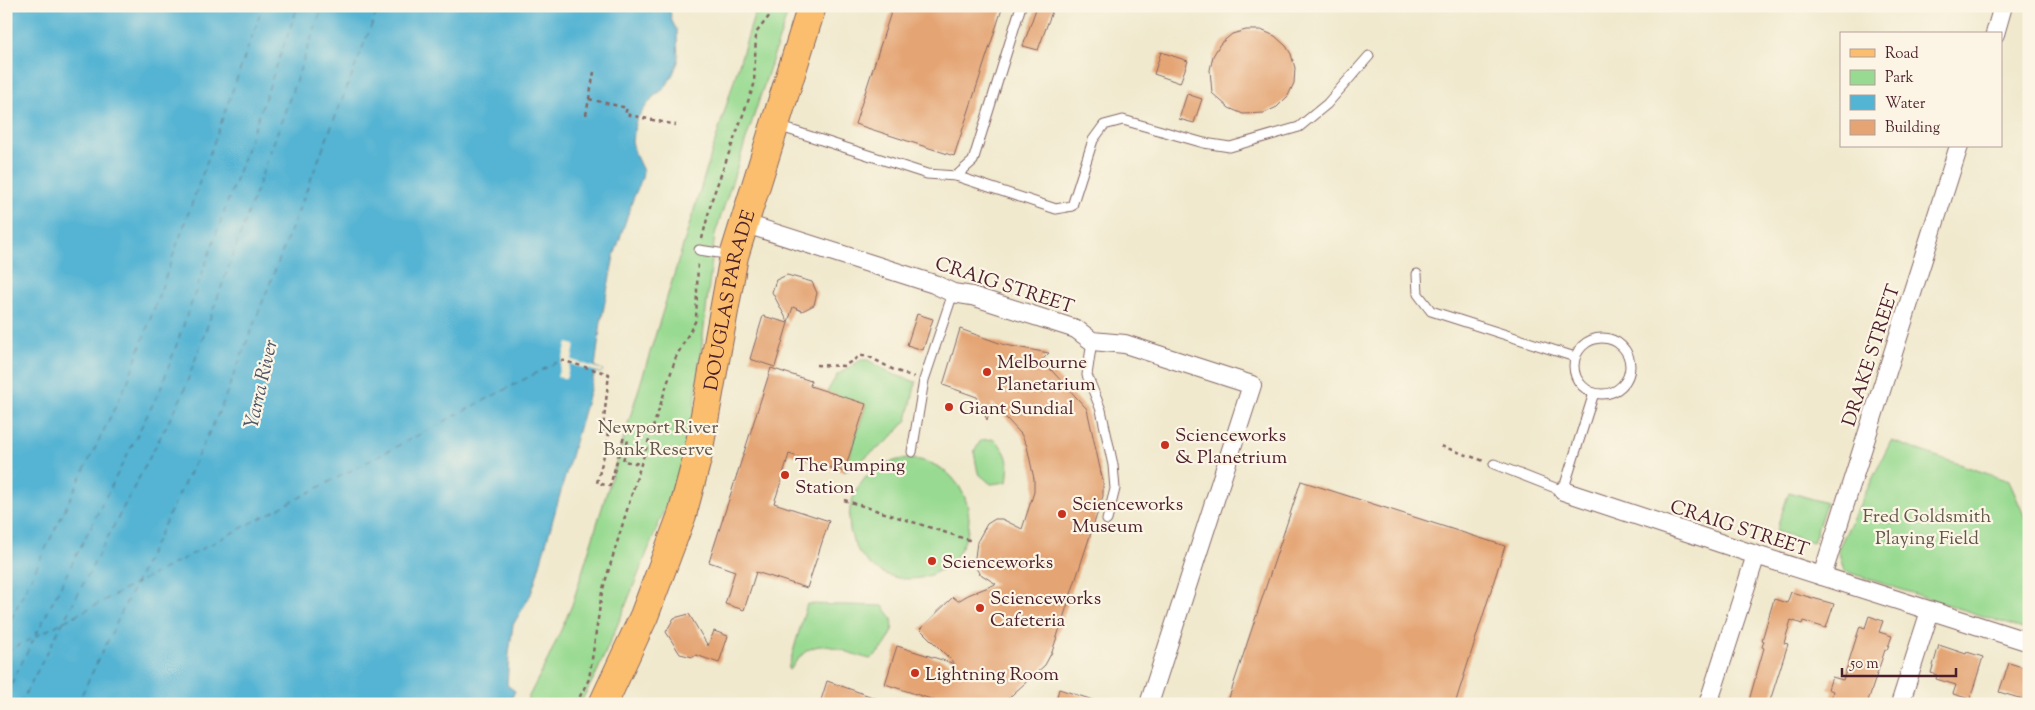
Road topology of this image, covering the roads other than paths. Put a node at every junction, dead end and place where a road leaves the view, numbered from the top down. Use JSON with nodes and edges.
{"nodes":[{"id":1,"x":812,"y":6,"type":"edge"},
{"id":2,"x":1021,"y":6,"type":"edge"},
{"id":3,"x":2004,"y":6,"type":"edge"},
{"id":4,"x":1996,"y":32,"type":"edge"},
{"id":5,"x":1369,"y":56,"type":"dead end"},
{"id":6,"x":775,"y":126,"type":"junction"},
{"id":7,"x":1958,"y":148,"type":"edge"},
{"id":8,"x":956,"y":176,"type":"junction"},
{"id":9,"x":743,"y":223,"type":"junction"},
{"id":10,"x":699,"y":250,"type":"road end"},
{"id":11,"x":734,"y":256,"type":"junction"},
{"id":12,"x":1417,"y":274,"type":"dead end"},
{"id":13,"x":954,"y":293,"type":"junction"},
{"id":14,"x":1092,"y":341,"type":"junction"},
{"id":15,"x":1575,"y":357,"type":"junction"},
{"id":16,"x":1594,"y":393,"type":"junction"},
{"id":17,"x":912,"y":452,"type":"dead end"},
{"id":18,"x":1494,"y":464,"type":"road end"},
{"id":19,"x":1563,"y":491,"type":"junction"},
{"id":20,"x":1107,"y":520,"type":"dead end"},
{"id":21,"x":1756,"y":555,"type":"junction"},
{"id":22,"x":1822,"y":576,"type":"junction"},
{"id":23,"x":1930,"y":611,"type":"junction"},
{"id":24,"x":2029,"y":642,"type":"edge"},
{"id":25,"x":603,"y":704,"type":"edge"},
{"id":26,"x":1149,"y":704,"type":"edge"},
{"id":27,"x":1708,"y":704,"type":"edge"},
{"id":28,"x":1900,"y":704,"type":"edge"}],
"edges":[{"from":1,"to":6,"type":"main road","name":"DOUGLAS PARADE"},
{"from":2,"to":8,"type":"lane"},
{"from":3,"to":4,"type":"street"},
{"from":5,"to":8,"type":"lane"},
{"from":6,"to":8,"type":"lane"},
{"from":6,"to":9,"type":"main road","name":"DOUGLAS PARADE"},
{"from":7,"to":22,"type":"street","name":"DRAKE STREET"},
{"from":9,"to":11,"type":"main road","name":"DOUGLAS PARADE"},
{"from":9,"to":13,"type":"street","name":"CRAIG STREET"},
{"from":10,"to":11,"type":"lane"},
{"from":11,"to":25,"type":"main road","name":"DOUGLAS PARADE"},
{"from":12,"to":15,"type":"lane"},
{"from":13,"to":14,"type":"street","name":"CRAIG STREET"},
{"from":13,"to":17,"type":"lane"},
{"from":14,"to":20,"type":"lane"},
{"from":14,"to":26,"type":"street","name":"CRAIG STREET"},
{"from":15,"to":16,"type":"lane"},
{"from":15,"to":16,"type":"lane"},
{"from":16,"to":19,"type":"lane"},
{"from":18,"to":19,"type":"lane","name":"CRAIG STREET"},
{"from":19,"to":21,"type":"street","name":"CRAIG STREET"},
{"from":21,"to":22,"type":"street","name":"CRAIG STREET"},
{"from":21,"to":27,"type":"street"},
{"from":22,"to":23,"type":"street","name":"CRAIG STREET"},
{"from":23,"to":24,"type":"street","name":"CRAIG STREET"},
{"from":23,"to":28,"type":"street"}]}
